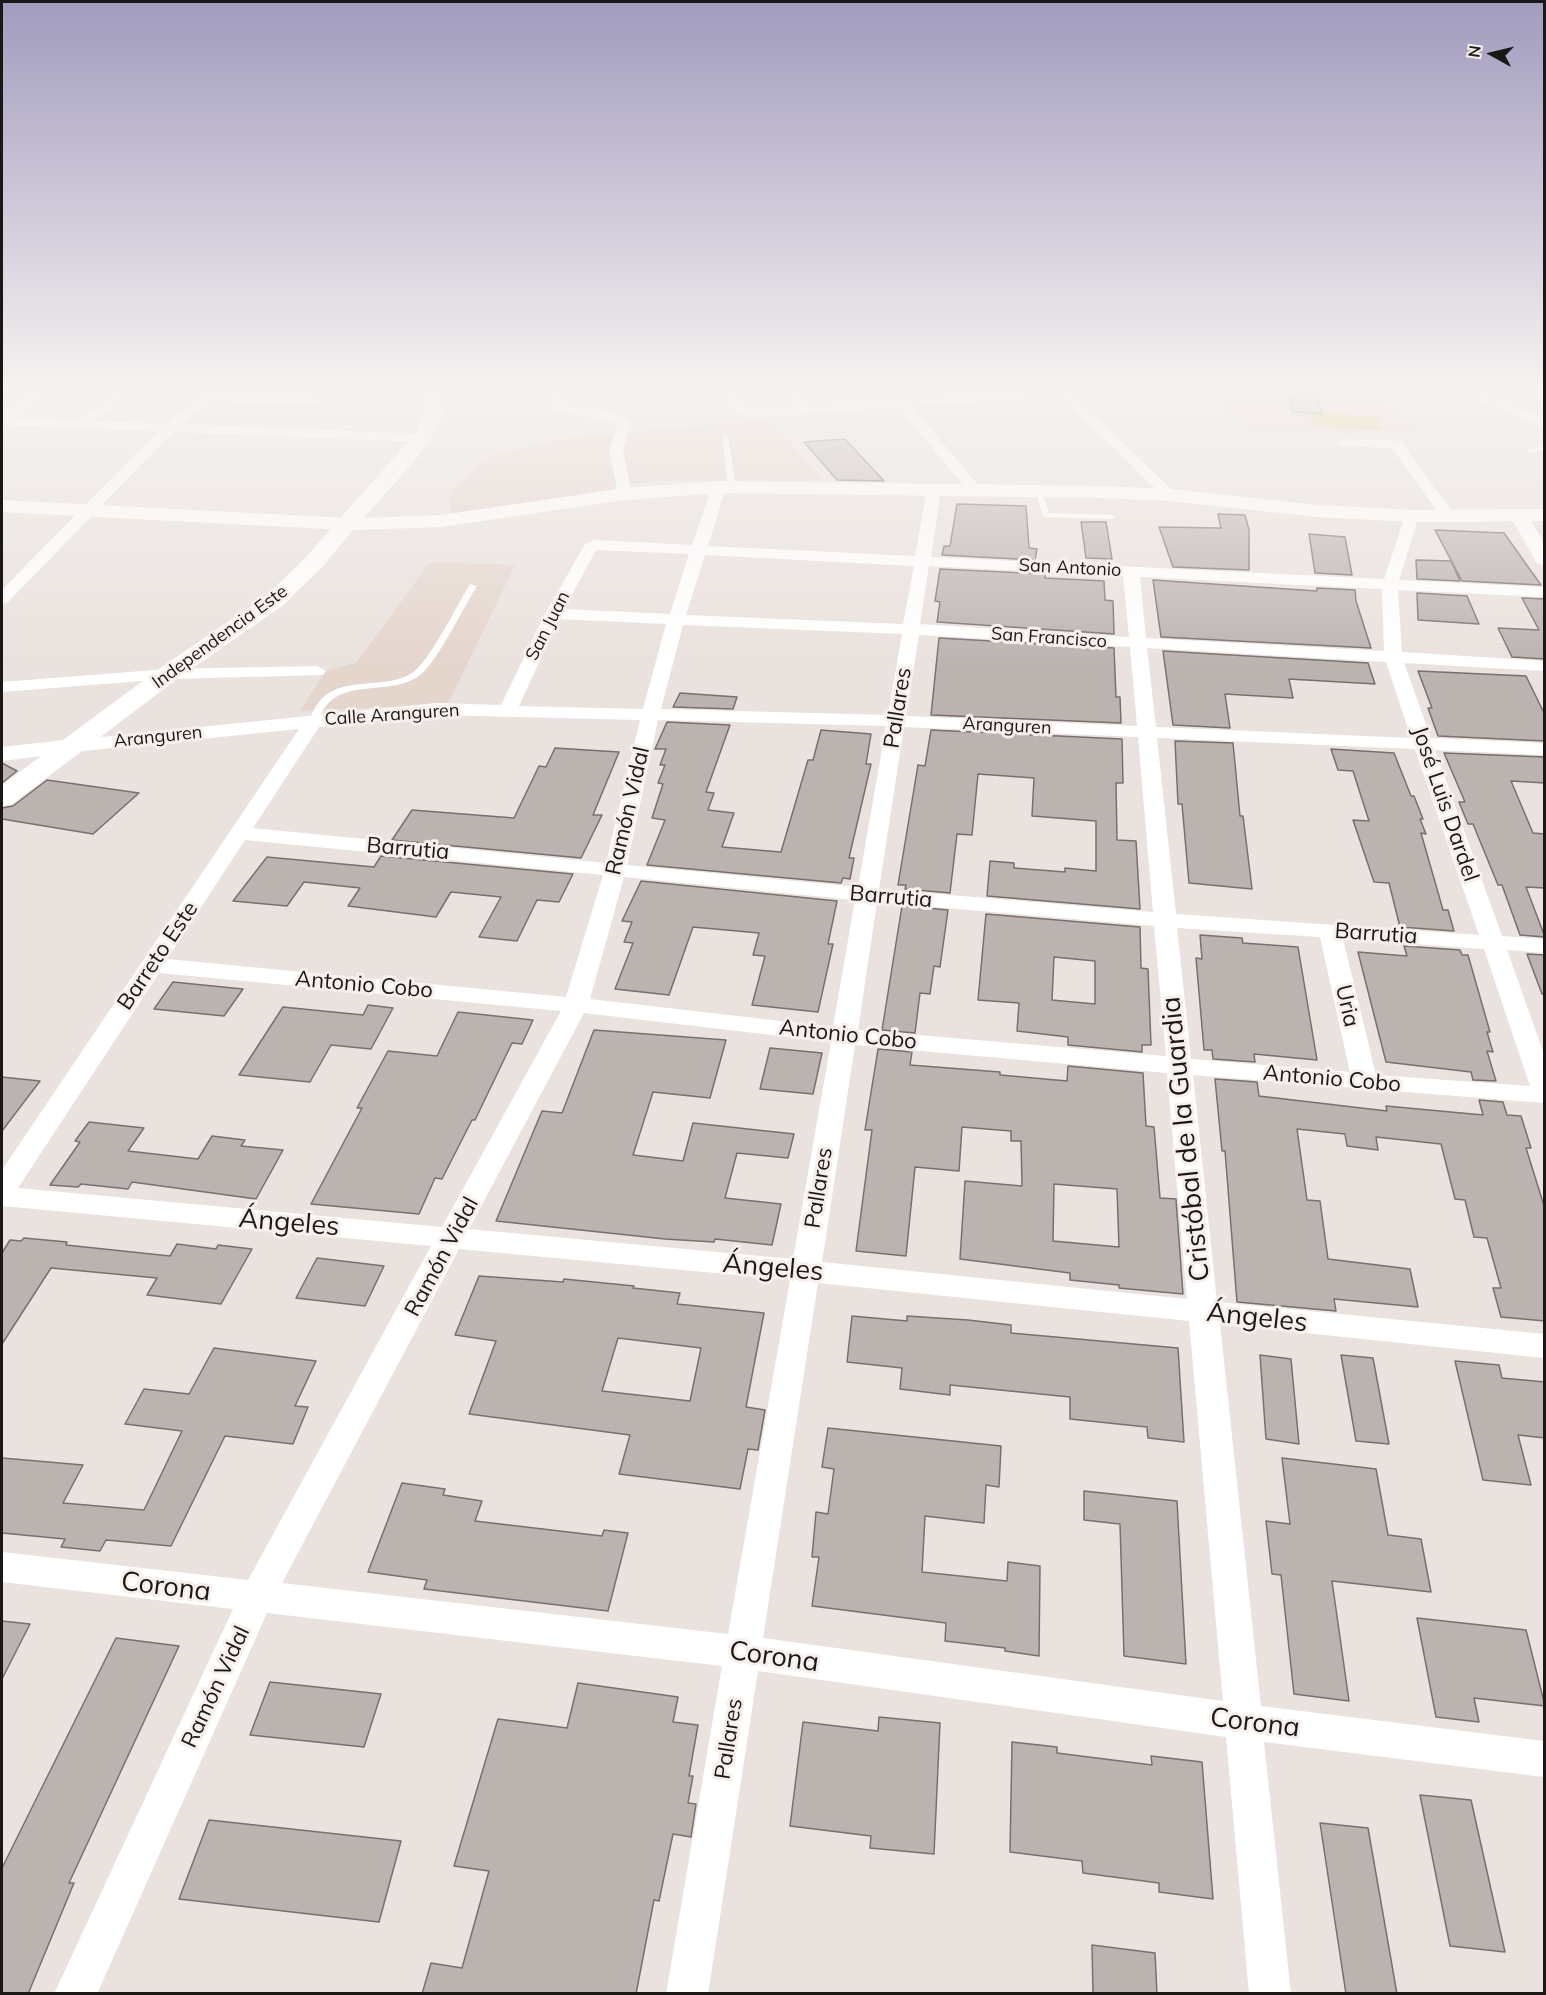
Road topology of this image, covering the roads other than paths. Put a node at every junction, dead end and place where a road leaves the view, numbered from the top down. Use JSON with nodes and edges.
{"nodes":[{"id":1,"x":117,"y":480,"type":"edge"},
{"id":2,"x":385,"y":480,"type":"edge"},
{"id":3,"x":622,"y":480,"type":"edge"},
{"id":4,"x":726,"y":480,"type":"edge"},
{"id":5,"x":967,"y":480,"type":"edge"},
{"id":6,"x":1155,"y":480,"type":"edge"},
{"id":7,"x":1422,"y":480,"type":"edge"},
{"id":8,"x":726,"y":487,"type":"junction"},
{"id":9,"x":934,"y":489,"type":"junction"},
{"id":10,"x":975,"y":490,"type":"junction"},
{"id":11,"x":1038,"y":491,"type":"junction"},
{"id":12,"x":625,"y":494,"type":"junction"},
{"id":13,"x":1170,"y":495,"type":"junction"},
{"id":14,"x":2,"y":506,"type":"edge"},
{"id":15,"x":87,"y":510,"type":"junction"},
{"id":16,"x":1545,"y":515,"type":"edge"},
{"id":17,"x":1413,"y":516,"type":"junction"},
{"id":18,"x":1448,"y":516,"type":"junction"},
{"id":19,"x":1519,"y":516,"type":"junction"},
{"id":20,"x":1112,"y":518,"type":"dead end"},
{"id":21,"x":347,"y":524,"type":"junction"},
{"id":22,"x":595,"y":545,"type":"joint"},
{"id":23,"x":698,"y":548,"type":"junction"},
{"id":24,"x":1545,"y":559,"type":"edge"},
{"id":25,"x":922,"y":560,"type":"junction"},
{"id":26,"x":1131,"y":571,"type":"junction"},
{"id":27,"x":2,"y":576,"type":"edge"},
{"id":28,"x":23,"y":576,"type":"junction"},
{"id":29,"x":1390,"y":584,"type":"junction"},
{"id":30,"x":473,"y":586,"type":"dead end"},
{"id":31,"x":1545,"y":592,"type":"edge"},
{"id":32,"x":2,"y":599,"type":"edge"},
{"id":33,"x":552,"y":614,"type":"junction"},
{"id":34,"x":676,"y":620,"type":"junction"},
{"id":35,"x":911,"y":629,"type":"junction"},
{"id":36,"x":1138,"y":644,"type":"junction"},
{"id":37,"x":1393,"y":658,"type":"junction"},
{"id":38,"x":1545,"y":666,"type":"edge"},
{"id":39,"x":317,"y":670,"type":"dead end"},
{"id":40,"x":168,"y":674,"type":"junction"},
{"id":41,"x":2,"y":687,"type":"edge"},
{"id":42,"x":470,"y":710,"type":"joint"},
{"id":43,"x":507,"y":711,"type":"junction"},
{"id":44,"x":650,"y":716,"type":"junction"},
{"id":45,"x":314,"y":720,"type":"junction"},
{"id":46,"x":896,"y":721,"type":"junction"},
{"id":47,"x":1146,"y":733,"type":"junction"},
{"id":48,"x":1425,"y":744,"type":"junction"},
{"id":49,"x":73,"y":746,"type":"junction"},
{"id":50,"x":1545,"y":749,"type":"edge"},
{"id":51,"x":2,"y":754,"type":"edge"},
{"id":52,"x":2,"y":798,"type":"edge"},
{"id":53,"x":240,"y":833,"type":"junction"},
{"id":54,"x":616,"y":868,"type":"junction"},
{"id":55,"x":867,"y":896,"type":"junction"},
{"id":56,"x":1165,"y":920,"type":"junction"},
{"id":57,"x":1330,"y":931,"type":"junction"},
{"id":58,"x":1492,"y":942,"type":"junction"},
{"id":59,"x":1545,"y":946,"type":"edge"},
{"id":60,"x":152,"y":965,"type":"junction"},
{"id":61,"x":576,"y":1005,"type":"junction"},
{"id":62,"x":844,"y":1036,"type":"junction"},
{"id":63,"x":1179,"y":1065,"type":"junction"},
{"id":64,"x":1365,"y":1082,"type":"junction"},
{"id":65,"x":1545,"y":1088,"type":"edge"},
{"id":66,"x":1545,"y":1095,"type":"edge"},
{"id":67,"x":2,"y":1191,"type":"edge"},
{"id":68,"x":2,"y":1196,"type":"edge"},
{"id":69,"x":452,"y":1238,"type":"junction"},
{"id":70,"x":806,"y":1271,"type":"junction"},
{"id":71,"x":1203,"y":1313,"type":"junction"},
{"id":72,"x":1545,"y":1346,"type":"edge"},
{"id":73,"x":2,"y":1567,"type":"edge"},
{"id":74,"x":256,"y":1598,"type":"junction"},
{"id":75,"x":743,"y":1652,"type":"junction"},
{"id":76,"x":1243,"y":1722,"type":"junction"},
{"id":77,"x":1545,"y":1759,"type":"edge"},
{"id":78,"x":75,"y":1994,"type":"edge"},
{"id":79,"x":687,"y":1994,"type":"edge"},
{"id":80,"x":1270,"y":1994,"type":"edge"}],
"edges":[{"from":1,"to":15,"type":"street"},
{"from":2,"to":21,"type":"main road","name":"Independencia Este"},
{"from":3,"to":12,"type":"street"},
{"from":4,"to":8,"type":"lane"},
{"from":5,"to":10,"type":"street"},
{"from":6,"to":13,"type":"street"},
{"from":7,"to":18,"type":"street"},
{"from":8,"to":9,"type":"main road"},
{"from":8,"to":12,"type":"main road"},
{"from":8,"to":23,"type":"street","name":"Ramón Vidal"},
{"from":9,"to":10,"type":"main road"},
{"from":9,"to":25,"type":"street","name":"Pallares"},
{"from":10,"to":11,"type":"main road"},
{"from":11,"to":13,"type":"main road"},
{"from":11,"to":20,"type":"lane"},
{"from":12,"to":21,"type":"main road"},
{"from":13,"to":17,"type":"main road"},
{"from":14,"to":15,"type":"street"},
{"from":15,"to":21,"type":"street"},
{"from":15,"to":28,"type":"street"},
{"from":16,"to":19,"type":"main road"},
{"from":17,"to":18,"type":"main road"},
{"from":17,"to":29,"type":"street","name":"José Luis Dardel"},
{"from":18,"to":19,"type":"main road"},
{"from":19,"to":24,"type":"street"},
{"from":21,"to":40,"type":"main road","name":"Independencia Este"},
{"from":22,"to":23,"type":"street","name":"San Antonio"},
{"from":22,"to":33,"type":"street","name":"San Juan"},
{"from":23,"to":25,"type":"street","name":"San Antonio"},
{"from":23,"to":34,"type":"street","name":"Ramón Vidal"},
{"from":25,"to":26,"type":"street","name":"San Antonio"},
{"from":25,"to":35,"type":"street","name":"Pallares"},
{"from":26,"to":29,"type":"street","name":"San Antonio"},
{"from":26,"to":36,"type":"street","name":"Cristóbal de la Guardia"},
{"from":27,"to":28,"type":"street"},
{"from":28,"to":32,"type":"street"},
{"from":29,"to":31,"type":"street","name":"San Antonio"},
{"from":29,"to":37,"type":"street","name":"José Luis Dardel"},
{"from":30,"to":45,"type":"lane"},
{"from":33,"to":34,"type":"street","name":"San Francisco"},
{"from":33,"to":43,"type":"street","name":"San Juan"},
{"from":34,"to":35,"type":"street","name":"San Francisco"},
{"from":34,"to":44,"type":"street","name":"Ramón Vidal"},
{"from":35,"to":36,"type":"street","name":"San Francisco"},
{"from":35,"to":46,"type":"street","name":"Pallares"},
{"from":36,"to":37,"type":"street","name":"San Francisco"},
{"from":36,"to":47,"type":"street","name":"Cristóbal de la Guardia"},
{"from":37,"to":38,"type":"street","name":"San Francisco"},
{"from":37,"to":48,"type":"street","name":"José Luis Dardel"},
{"from":39,"to":40,"type":"street"},
{"from":40,"to":41,"type":"street"},
{"from":40,"to":49,"type":"main road","name":"Independencia Este"},
{"from":42,"to":43,"type":"street","name":"Aranguren"},
{"from":42,"to":45,"type":"street","name":"Calle Aranguren"},
{"from":43,"to":44,"type":"street","name":"Aranguren"},
{"from":44,"to":46,"type":"street","name":"Aranguren"},
{"from":44,"to":54,"type":"street","name":"Ramón Vidal"},
{"from":45,"to":49,"type":"street","name":"Aranguren"},
{"from":45,"to":53,"type":"street","name":"Barreto Este"},
{"from":46,"to":47,"type":"street","name":"Aranguren"},
{"from":46,"to":55,"type":"street","name":"Pallares"},
{"from":47,"to":48,"type":"street","name":"Aranguren"},
{"from":47,"to":56,"type":"street","name":"Cristóbal de la Guardia"},
{"from":48,"to":50,"type":"street","name":"Aranguren"},
{"from":48,"to":58,"type":"street","name":"José Luis Dardel"},
{"from":49,"to":51,"type":"street","name":"Aranguren"},
{"from":49,"to":52,"type":"main road","name":"Independencia Este"},
{"from":53,"to":54,"type":"street","name":"Barrutia"},
{"from":53,"to":60,"type":"street","name":"Barreto Este"},
{"from":54,"to":55,"type":"street","name":"Barrutia"},
{"from":54,"to":61,"type":"street","name":"Ramón Vidal"},
{"from":55,"to":56,"type":"street","name":"Barrutia"},
{"from":55,"to":62,"type":"street","name":"Pallares"},
{"from":56,"to":57,"type":"street","name":"Barrutia"},
{"from":56,"to":63,"type":"street","name":"Cristóbal de la Guardia"},
{"from":57,"to":58,"type":"street","name":"Barrutia"},
{"from":57,"to":64,"type":"street","name":"Uria"},
{"from":58,"to":59,"type":"street","name":"Barrutia"},
{"from":58,"to":65,"type":"street","name":"José Luis Dardel"},
{"from":60,"to":61,"type":"street","name":"Antonio Cobo"},
{"from":60,"to":67,"type":"street","name":"Barreto Este"},
{"from":61,"to":62,"type":"street","name":"Antonio Cobo"},
{"from":61,"to":69,"type":"street","name":"Ramón Vidal"},
{"from":62,"to":63,"type":"street","name":"Antonio Cobo"},
{"from":62,"to":70,"type":"street","name":"Pallares"},
{"from":63,"to":64,"type":"street","name":"Antonio Cobo"},
{"from":63,"to":71,"type":"street","name":"Cristóbal de la Guardia"},
{"from":64,"to":66,"type":"street","name":"Antonio Cobo"},
{"from":68,"to":69,"type":"street","name":"Ángeles"},
{"from":69,"to":70,"type":"street","name":"Ángeles"},
{"from":69,"to":74,"type":"street","name":"Ramón Vidal"},
{"from":70,"to":71,"type":"street","name":"Ángeles"},
{"from":70,"to":75,"type":"street","name":"Pallares"},
{"from":71,"to":72,"type":"street","name":"Ángeles"},
{"from":71,"to":76,"type":"street","name":"Cristóbal de la Guardia"},
{"from":73,"to":74,"type":"street","name":"Corona"},
{"from":74,"to":75,"type":"street","name":"Corona"},
{"from":74,"to":78,"type":"street","name":"Ramón Vidal"},
{"from":75,"to":76,"type":"street","name":"Corona"},
{"from":75,"to":79,"type":"street","name":"Pallares"},
{"from":76,"to":77,"type":"street","name":"Corona"},
{"from":76,"to":80,"type":"street","name":"Cristóbal de la Guardia"}]}
